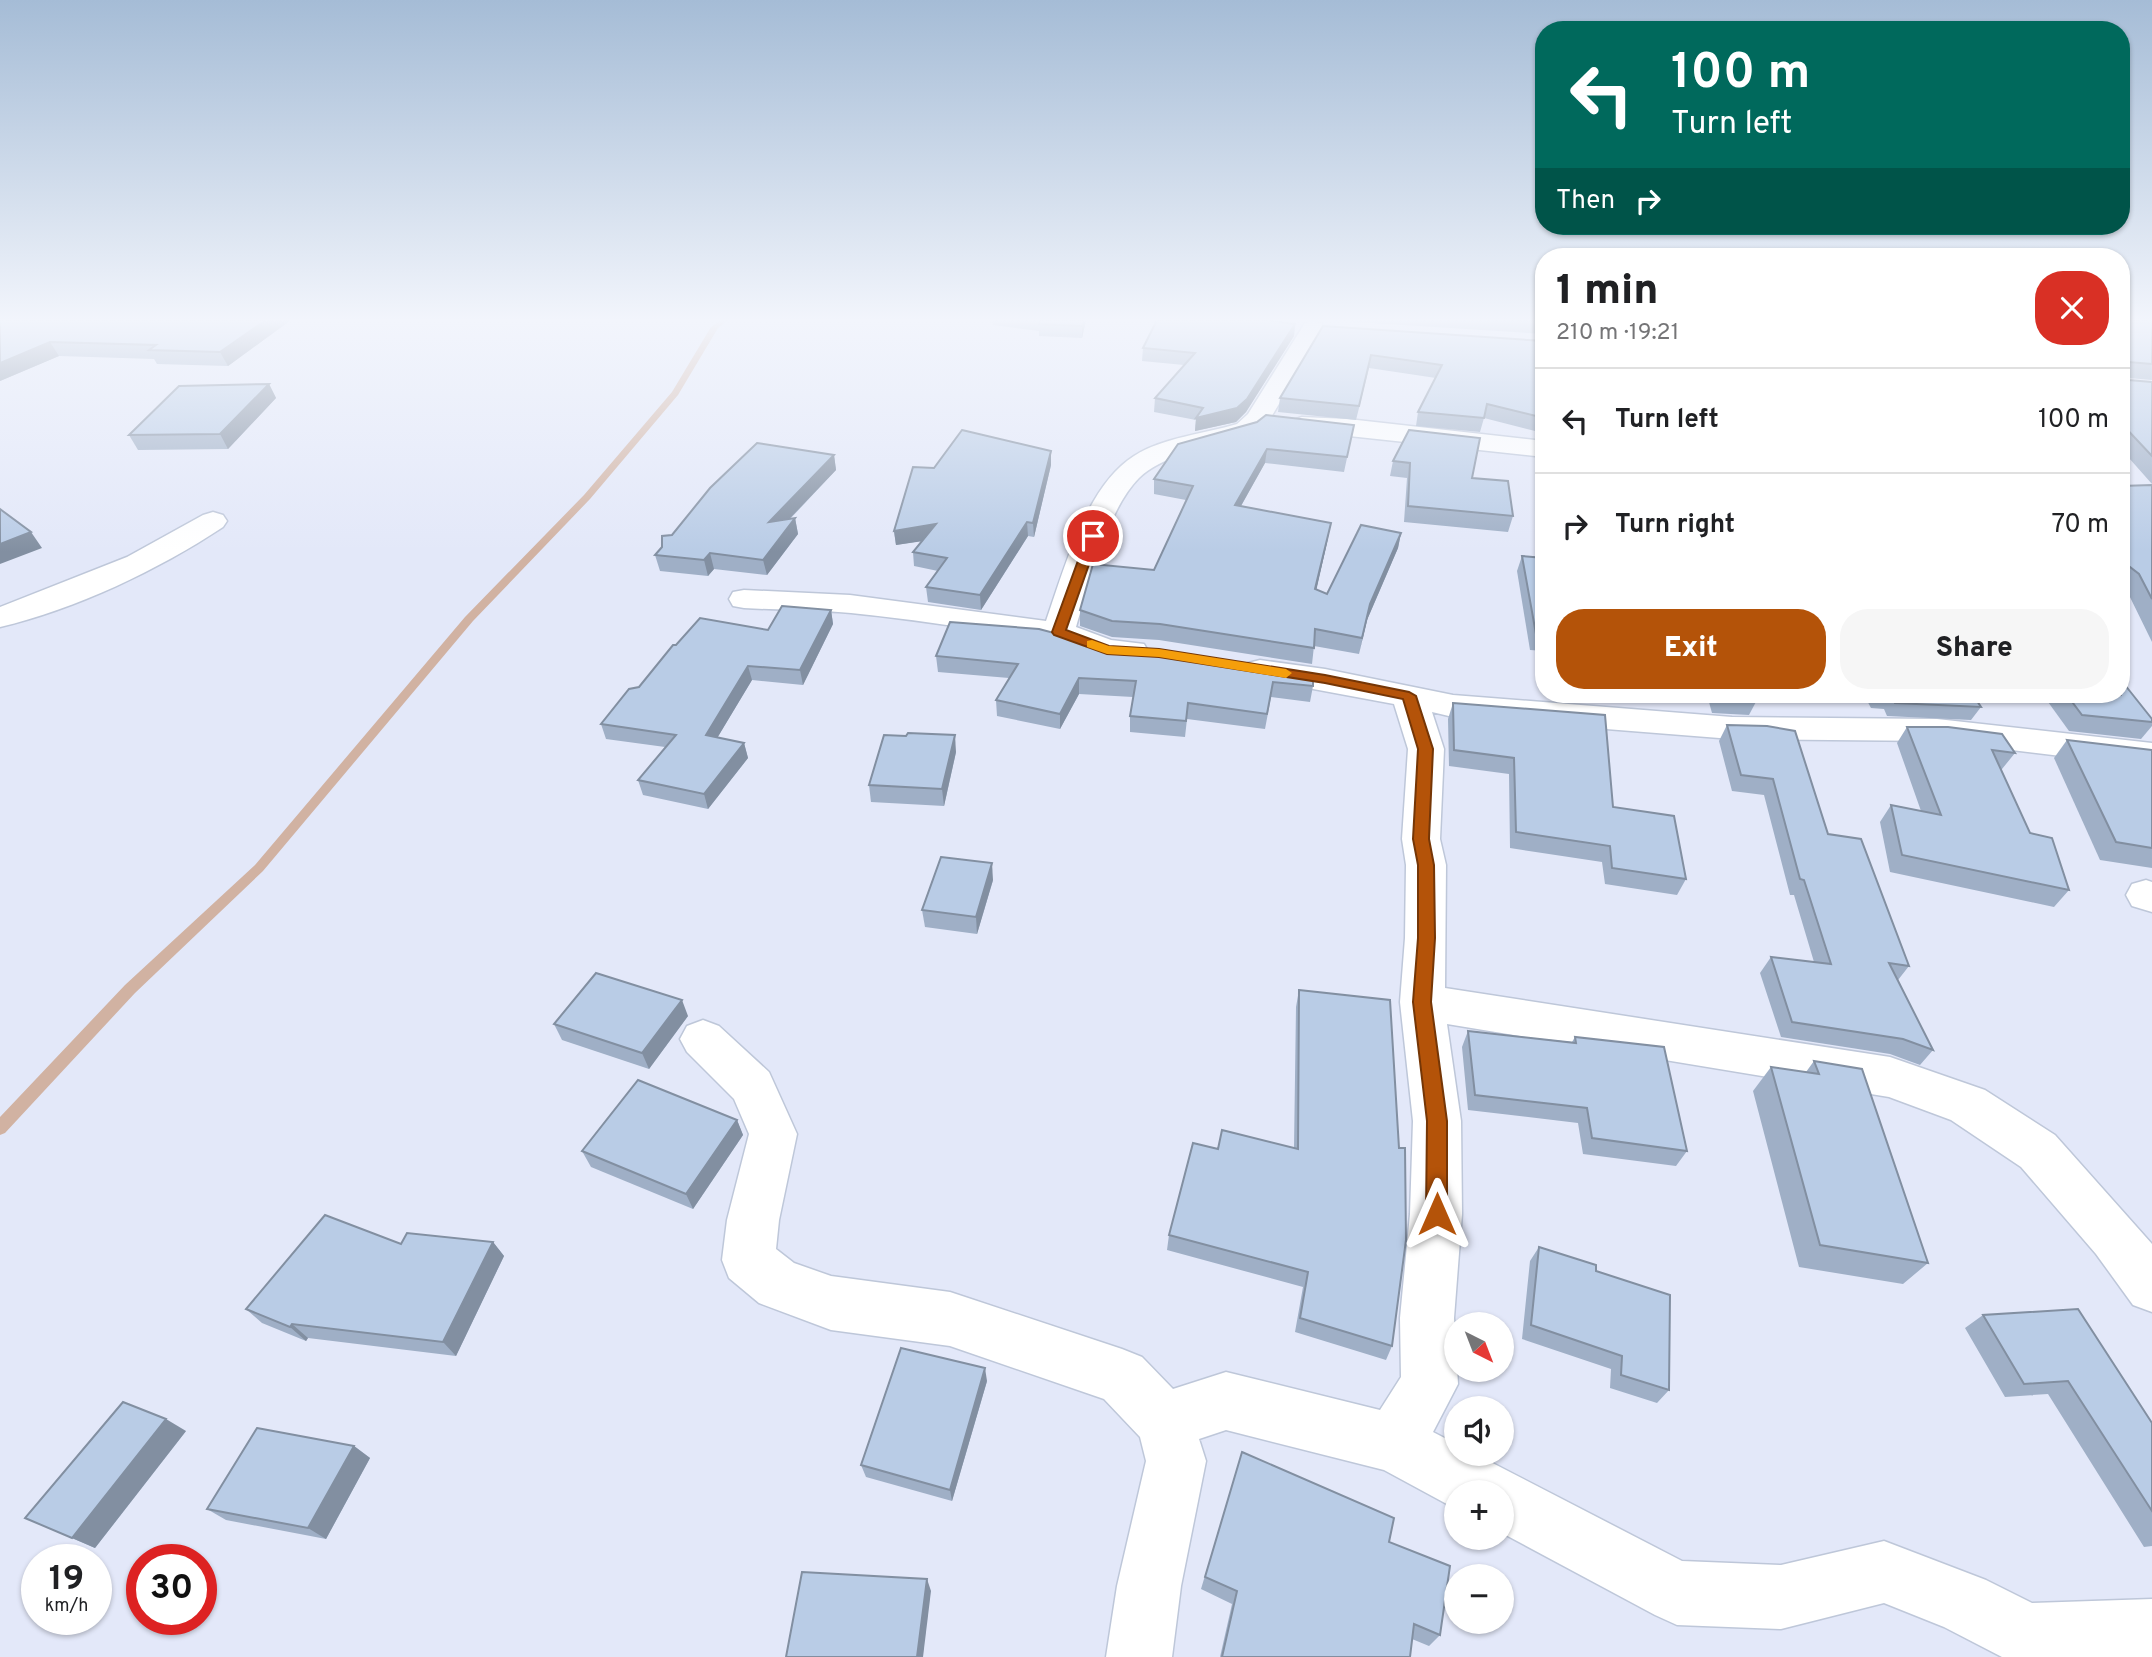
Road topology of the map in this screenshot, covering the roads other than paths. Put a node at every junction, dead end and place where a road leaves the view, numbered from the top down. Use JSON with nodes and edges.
{"nodes":[{"id":1,"x":1268,"y":397,"type":"edge"},
{"id":2,"x":1258,"y":419,"type":"junction"},
{"id":3,"x":1535,"y":448,"type":"edge"},
{"id":4,"x":213,"y":521,"type":"dead end"},
{"id":5,"x":744,"y":599,"type":"dead end"},
{"id":6,"x":0,"y":618,"type":"edge"},
{"id":7,"x":1058,"y":632,"type":"junction"},
{"id":8,"x":1159,"y":653,"type":"edge"},
{"id":9,"x":1228,"y":665,"type":"edge"},
{"id":10,"x":1409,"y":696,"type":"junction"},
{"id":11,"x":2152,"y":755,"type":"edge"},
{"id":12,"x":1422,"y":1002,"type":"junction"},
{"id":13,"x":703,"y":1040,"type":"dead end"},
{"id":14,"x":2152,"y":1286,"type":"edge"},
{"id":15,"x":1164,"y":1421,"type":"junction"},
{"id":16,"x":1393,"y":1443,"type":"junction"},
{"id":17,"x":1463,"y":1480,"type":"edge"},
{"id":18,"x":1514,"y":1506,"type":"edge"},
{"id":19,"x":2152,"y":1631,"type":"edge"},
{"id":20,"x":1139,"y":1657,"type":"edge"}],
"edges":[{"from":1,"to":2,"type":"street"},
{"from":2,"to":3,"type":"street"},
{"from":2,"to":7,"type":"street"},
{"from":4,"to":6,"type":"street"},
{"from":5,"to":7,"type":"street"},
{"from":7,"to":8,"type":"street"},
{"from":9,"to":10,"type":"street"},
{"from":10,"to":11,"type":"street"},
{"from":10,"to":12,"type":"street"},
{"from":12,"to":14,"type":"street"},
{"from":12,"to":16,"type":"street"},
{"from":13,"to":15,"type":"street"},
{"from":15,"to":16,"type":"street"},
{"from":15,"to":20,"type":"street"},
{"from":16,"to":17,"type":"street"},
{"from":18,"to":19,"type":"street"}]}
